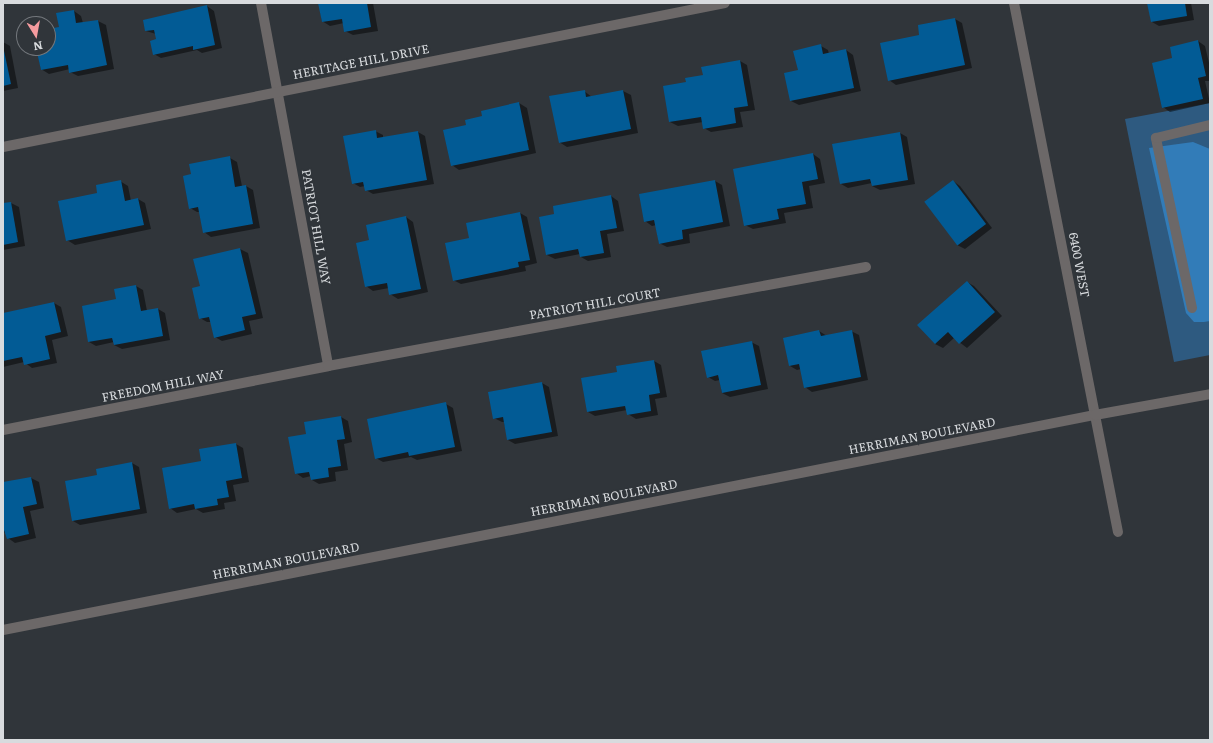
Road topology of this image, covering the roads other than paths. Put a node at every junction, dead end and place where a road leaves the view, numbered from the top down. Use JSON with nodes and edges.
{"nodes":[{"id":1,"x":261,"y":3,"type":"edge"},
{"id":2,"x":725,"y":3,"type":"edge"},
{"id":3,"x":1014,"y":3,"type":"edge"},
{"id":4,"x":278,"y":93,"type":"junction"},
{"id":5,"x":1210,"y":125,"type":"edge"},
{"id":6,"x":3,"y":147,"type":"edge"},
{"id":7,"x":866,"y":267,"type":"dead end"},
{"id":8,"x":1192,"y":308,"type":"dead end"},
{"id":9,"x":328,"y":366,"type":"junction"},
{"id":10,"x":1210,"y":394,"type":"edge"},
{"id":11,"x":1095,"y":415,"type":"junction"},
{"id":12,"x":3,"y":430,"type":"edge"},
{"id":13,"x":1118,"y":532,"type":"dead end"},
{"id":14,"x":3,"y":630,"type":"edge"}],
"edges":[{"from":1,"to":4,"type":"street","name":"PATRIOT HILL WAY"},
{"from":2,"to":4,"type":"street","name":"HERITAGE HILL DRIVE"},
{"from":3,"to":11,"type":"street","name":"6400 WEST"},
{"from":4,"to":6,"type":"street","name":"HERITAGE HILL DRIVE"},
{"from":4,"to":9,"type":"street","name":"PATRIOT HILL WAY"},
{"from":5,"to":8,"type":"street"},
{"from":7,"to":9,"type":"street","name":"PATRIOT HILL COURT"},
{"from":9,"to":12,"type":"street","name":"FREEDOM HILL WAY"},
{"from":10,"to":11,"type":"street","name":"HERRIMAN BOULEVARD"},
{"from":11,"to":13,"type":"street","name":"6400 WEST"},
{"from":11,"to":14,"type":"street","name":"HERRIMAN BOULEVARD"}]}
